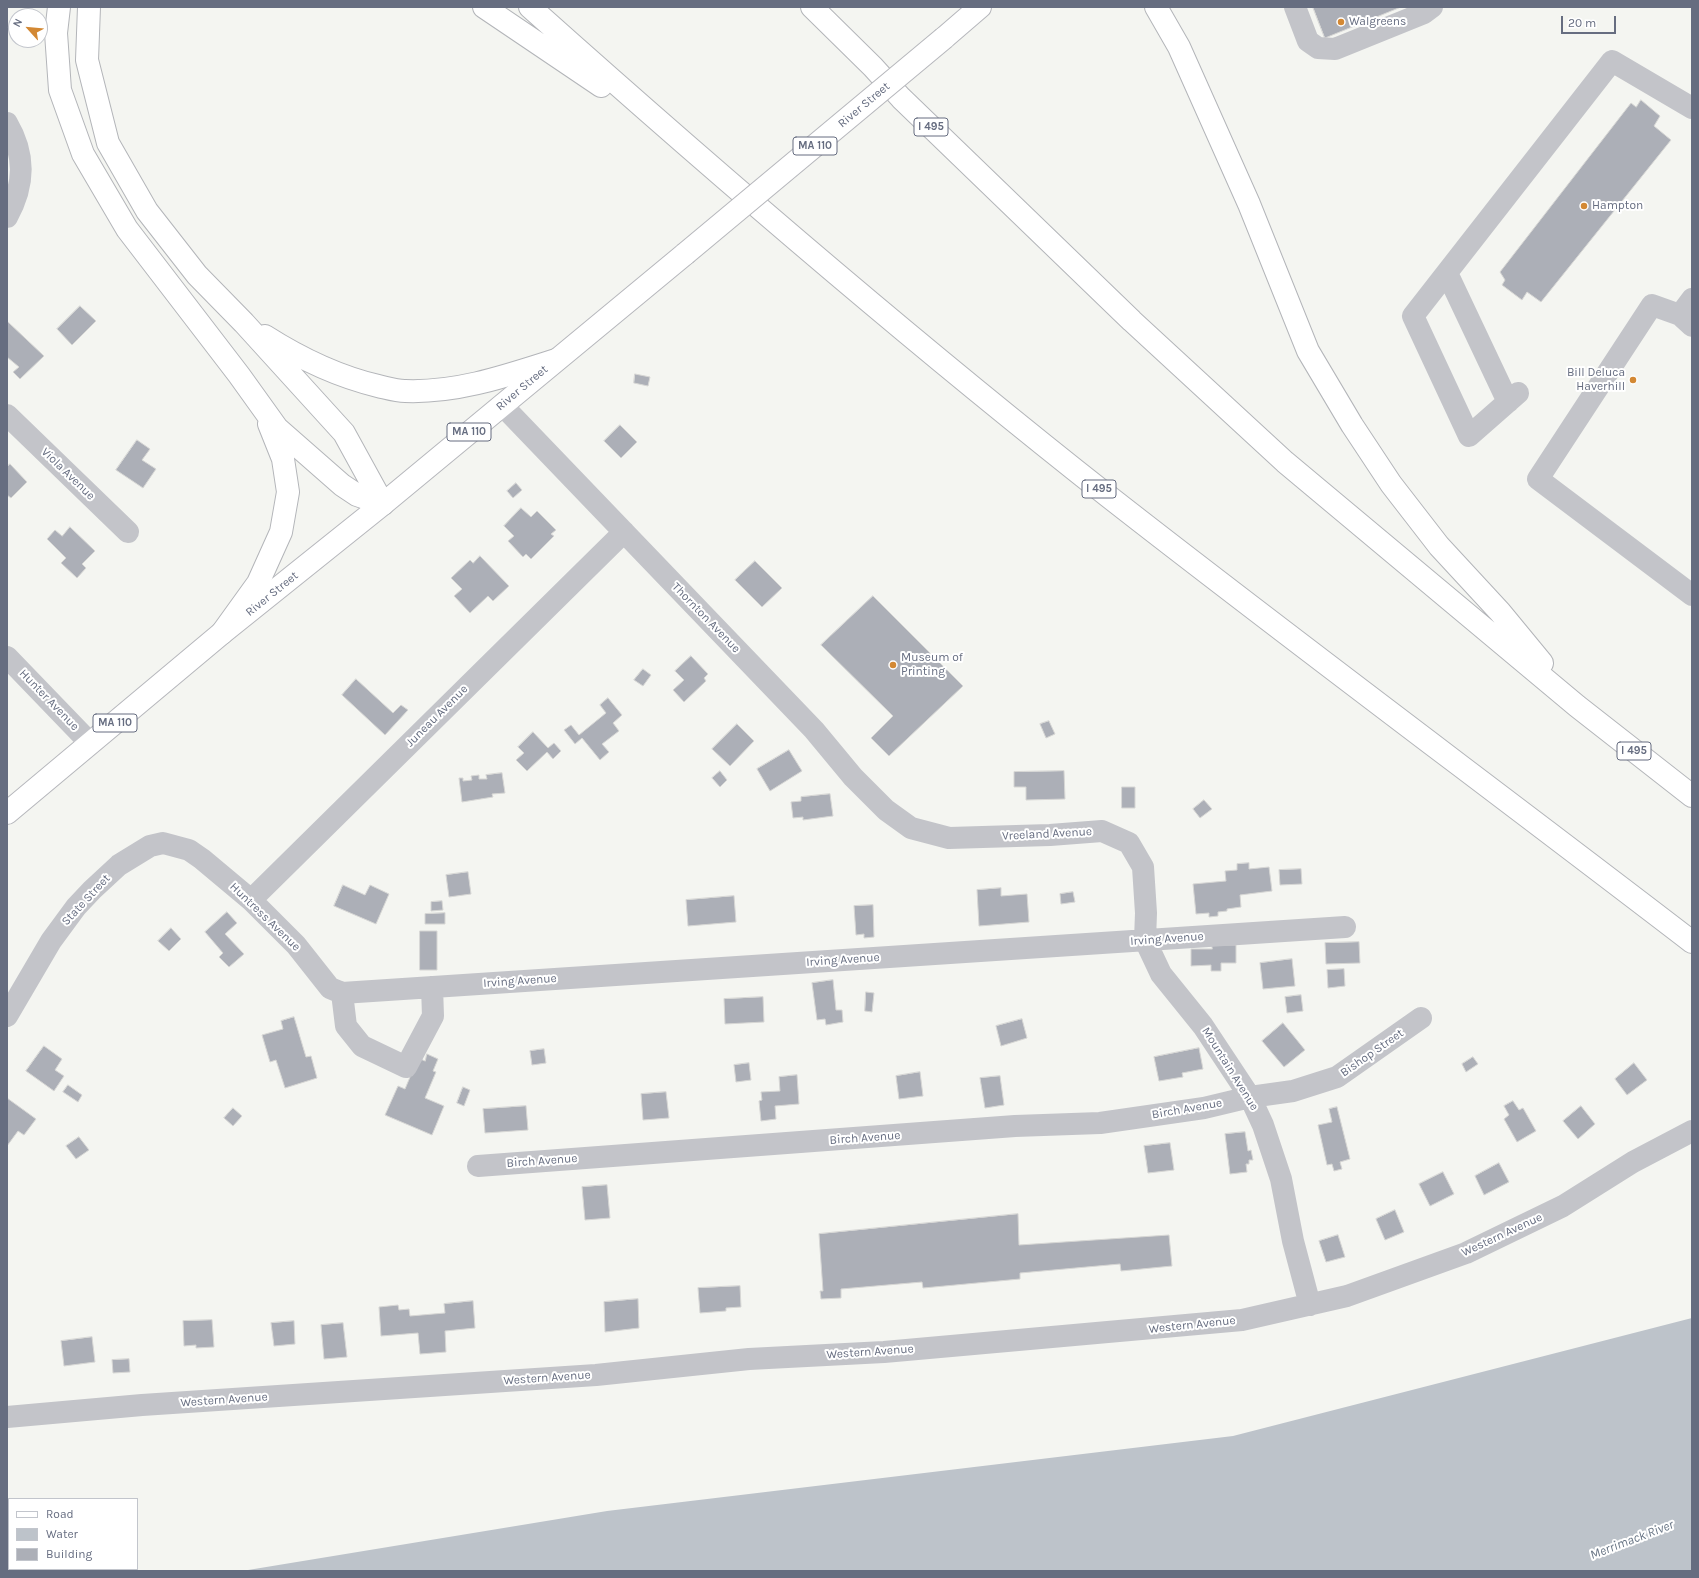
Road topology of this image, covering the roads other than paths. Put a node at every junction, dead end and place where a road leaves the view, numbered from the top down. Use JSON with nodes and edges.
{"nodes":[{"id":1,"x":59,"y":7,"type":"edge"},
{"id":2,"x":89,"y":7,"type":"edge"},
{"id":3,"x":484,"y":7,"type":"edge"},
{"id":4,"x":530,"y":7,"type":"edge"},
{"id":5,"x":812,"y":7,"type":"edge"},
{"id":6,"x":980,"y":7,"type":"edge"},
{"id":7,"x":1156,"y":7,"type":"edge"},
{"id":8,"x":1295,"y":7,"type":"edge"},
{"id":9,"x":1432,"y":7,"type":"edge"},
{"id":10,"x":1692,"y":108,"type":"edge"},
{"id":11,"x":7,"y":123,"type":"edge"},
{"id":12,"x":675,"y":136,"type":"junction"},
{"id":13,"x":12,"y":209,"type":"edge"},
{"id":14,"x":1447,"y":273,"type":"junction"},
{"id":15,"x":1688,"y":313,"type":"edge"},
{"id":16,"x":244,"y":324,"type":"junction"},
{"id":17,"x":556,"y":360,"type":"junction"},
{"id":18,"x":502,"y":405,"type":"junction"},
{"id":19,"x":264,"y":410,"type":"junction"},
{"id":20,"x":7,"y":415,"type":"edge"},
{"id":21,"x":383,"y":504,"type":"junction"},
{"id":22,"x":128,"y":532,"type":"dead end"},
{"id":23,"x":624,"y":532,"type":"junction"},
{"id":24,"x":1692,"y":595,"type":"edge"},
{"id":25,"x":222,"y":633,"type":"junction"},
{"id":26,"x":7,"y":657,"type":"edge"},
{"id":27,"x":1577,"y":706,"type":"junction"},
{"id":28,"x":90,"y":743,"type":"junction"},
{"id":29,"x":1692,"y":796,"type":"edge"},
{"id":30,"x":7,"y":813,"type":"edge"},
{"id":31,"x":911,"y":828,"type":"joint"},
{"id":32,"x":202,"y":859,"type":"joint"},
{"id":33,"x":251,"y":900,"type":"junction"},
{"id":34,"x":1345,"y":927,"type":"dead end"},
{"id":35,"x":1144,"y":940,"type":"junction"},
{"id":36,"x":1692,"y":942,"type":"edge"},
{"id":37,"x":432,"y":987,"type":"junction"},
{"id":38,"x":342,"y":993,"type":"junction"},
{"id":39,"x":7,"y":1016,"type":"edge"},
{"id":40,"x":1421,"y":1018,"type":"dead end"},
{"id":41,"x":1250,"y":1097,"type":"junction"},
{"id":42,"x":1692,"y":1131,"type":"edge"},
{"id":43,"x":478,"y":1166,"type":"dead end"},
{"id":44,"x":1310,"y":1305,"type":"junction"},
{"id":45,"x":7,"y":1417,"type":"edge"}],
"edges":[{"from":1,"to":19,"type":"main road"},
{"from":2,"to":16,"type":"main road"},
{"from":3,"to":12,"type":"main road"},
{"from":4,"to":12,"type":"main road","number":"I 495"},
{"from":5,"to":27,"type":"main road","number":"I 495"},
{"from":6,"to":17,"type":"main road","name":"River Street","number":"MA 110","bridge":true},
{"from":7,"to":27,"type":"main road"},
{"from":8,"to":9,"type":"street"},
{"from":10,"to":14,"type":"street"},
{"from":11,"to":13,"type":"street"},
{"from":12,"to":36,"type":"main road","number":"I 495"},
{"from":14,"to":14,"type":"street"},
{"from":15,"to":24,"type":"street"},
{"from":16,"to":17,"type":"main road"},
{"from":16,"to":21,"type":"main road"},
{"from":17,"to":18,"type":"main road","name":"River Street","number":"MA 110"},
{"from":18,"to":21,"type":"main road","name":"River Street","number":"MA 110"},
{"from":18,"to":23,"type":"street","name":"Thornton Avenue"},
{"from":19,"to":21,"type":"main road"},
{"from":19,"to":25,"type":"main road"},
{"from":20,"to":22,"type":"street","name":"Viola Avenue"},
{"from":21,"to":25,"type":"main road","name":"River Street","number":"MA 110"},
{"from":23,"to":31,"type":"street","name":"Thornton Avenue"},
{"from":23,"to":33,"type":"street","name":"Juneau Avenue"},
{"from":25,"to":28,"type":"main road","name":"River Street","number":"MA 110"},
{"from":26,"to":28,"type":"street","name":"Hunter Avenue"},
{"from":27,"to":29,"type":"main road","number":"I 495"},
{"from":28,"to":30,"type":"main road","name":"River Street","number":"MA 110"},
{"from":31,"to":35,"type":"street","name":"Vreeland Avenue"},
{"from":32,"to":33,"type":"street","name":"Huntress Avenue"},
{"from":32,"to":39,"type":"street","name":"State Street"},
{"from":33,"to":38,"type":"street","name":"Huntress Avenue"},
{"from":34,"to":35,"type":"street","name":"Irving Avenue"},
{"from":35,"to":37,"type":"street","name":"Irving Avenue"},
{"from":35,"to":41,"type":"street","name":"Mountain Avenue"},
{"from":37,"to":38,"type":"street","name":"Irving Avenue"},
{"from":37,"to":38,"type":"street"},
{"from":40,"to":41,"type":"street","name":"Bishop Street"},
{"from":41,"to":43,"type":"street","name":"Birch Avenue"},
{"from":41,"to":44,"type":"street","name":"Mountain Avenue"},
{"from":42,"to":44,"type":"street","name":"Western Avenue"},
{"from":44,"to":45,"type":"street","name":"Western Avenue"}]}
